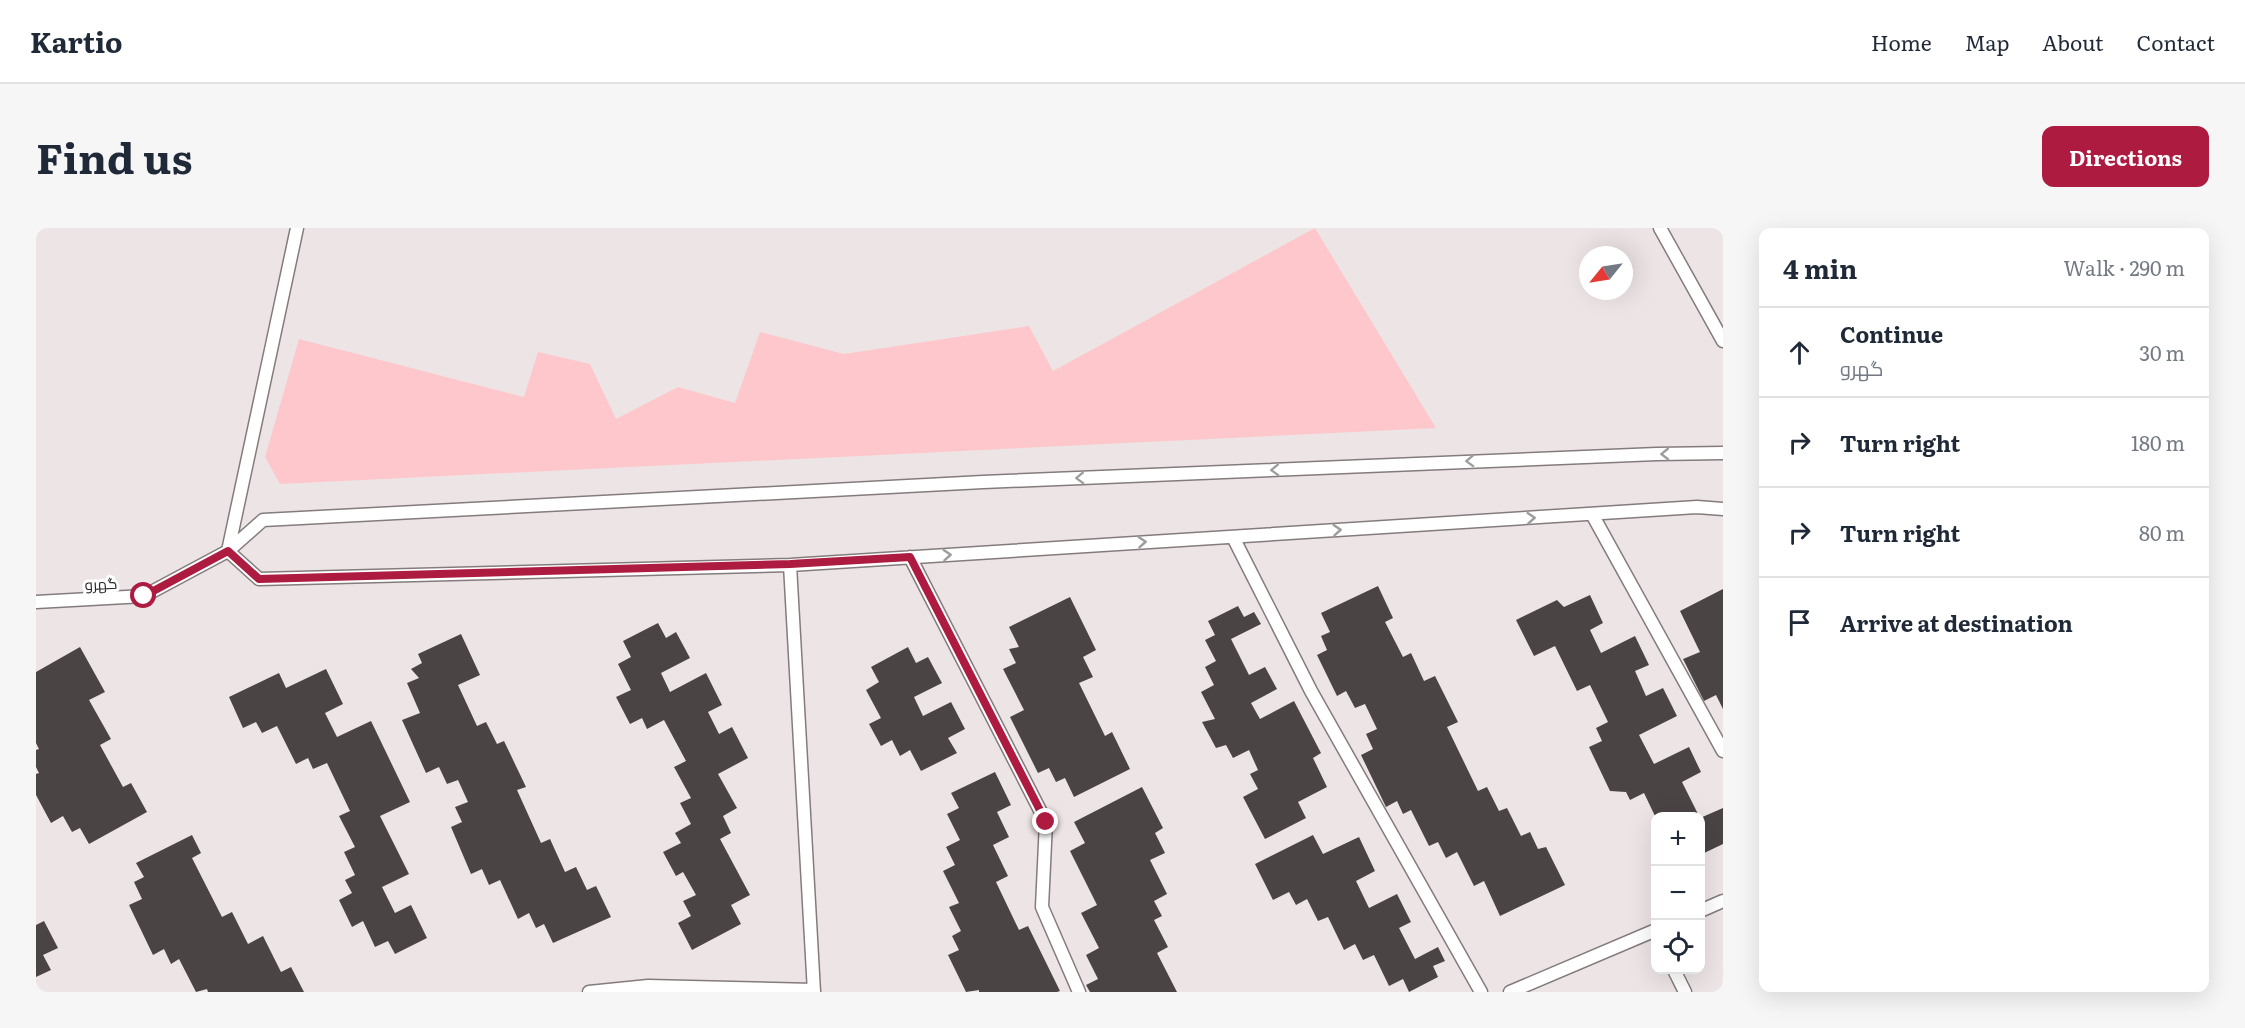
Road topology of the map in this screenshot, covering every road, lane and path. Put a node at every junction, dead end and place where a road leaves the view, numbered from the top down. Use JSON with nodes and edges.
{"nodes":[{"id":1,"x":297,"y":228,"type":"edge"},
{"id":2,"x":1660,"y":228,"type":"edge"},
{"id":3,"x":1723,"y":341,"type":"edge"},
{"id":4,"x":1723,"y":453,"type":"edge"},
{"id":5,"x":1723,"y":509,"type":"edge"},
{"id":6,"x":1592,"y":514,"type":"junction"},
{"id":7,"x":1233,"y":537,"type":"junction"},
{"id":8,"x":228,"y":551,"type":"junction"},
{"id":9,"x":910,"y":557,"type":"junction"},
{"id":10,"x":790,"y":564,"type":"junction"},
{"id":11,"x":36,"y":602,"type":"edge"},
{"id":12,"x":1723,"y":751,"type":"edge"},
{"id":13,"x":1723,"y":902,"type":"edge"},
{"id":14,"x":1705,"y":909,"type":"edge"},
{"id":15,"x":1651,"y":932,"type":"edge"},
{"id":16,"x":1676,"y":974,"type":"edge"},
{"id":17,"x":814,"y":991,"type":"edge"},
{"id":18,"x":590,"y":992,"type":"edge"},
{"id":19,"x":1078,"y":992,"type":"edge"},
{"id":20,"x":1481,"y":992,"type":"edge"},
{"id":21,"x":1510,"y":992,"type":"edge"},
{"id":22,"x":1685,"y":992,"type":"edge"}],
"edges":[{"from":1,"to":8,"type":"lane"},
{"from":2,"to":3,"type":"lane"},
{"from":4,"to":8,"type":"lane","name":"گهرو","one_way":true},
{"from":5,"to":6,"type":"lane"},
{"from":7,"to":6,"type":"lane","one_way":true},
{"from":6,"to":12,"type":"lane"},
{"from":9,"to":7,"type":"lane","one_way":true},
{"from":7,"to":20,"type":"lane"},
{"from":8,"to":10,"type":"lane"},
{"from":8,"to":11,"type":"lane","name":"گهرو"},
{"from":9,"to":10,"type":"lane"},
{"from":9,"to":19,"type":"lane"},
{"from":10,"to":17,"type":"lane"},
{"from":13,"to":14,"type":"lane"},
{"from":15,"to":21,"type":"lane"},
{"from":16,"to":22,"type":"lane"},
{"from":17,"to":18,"type":"lane"}]}
